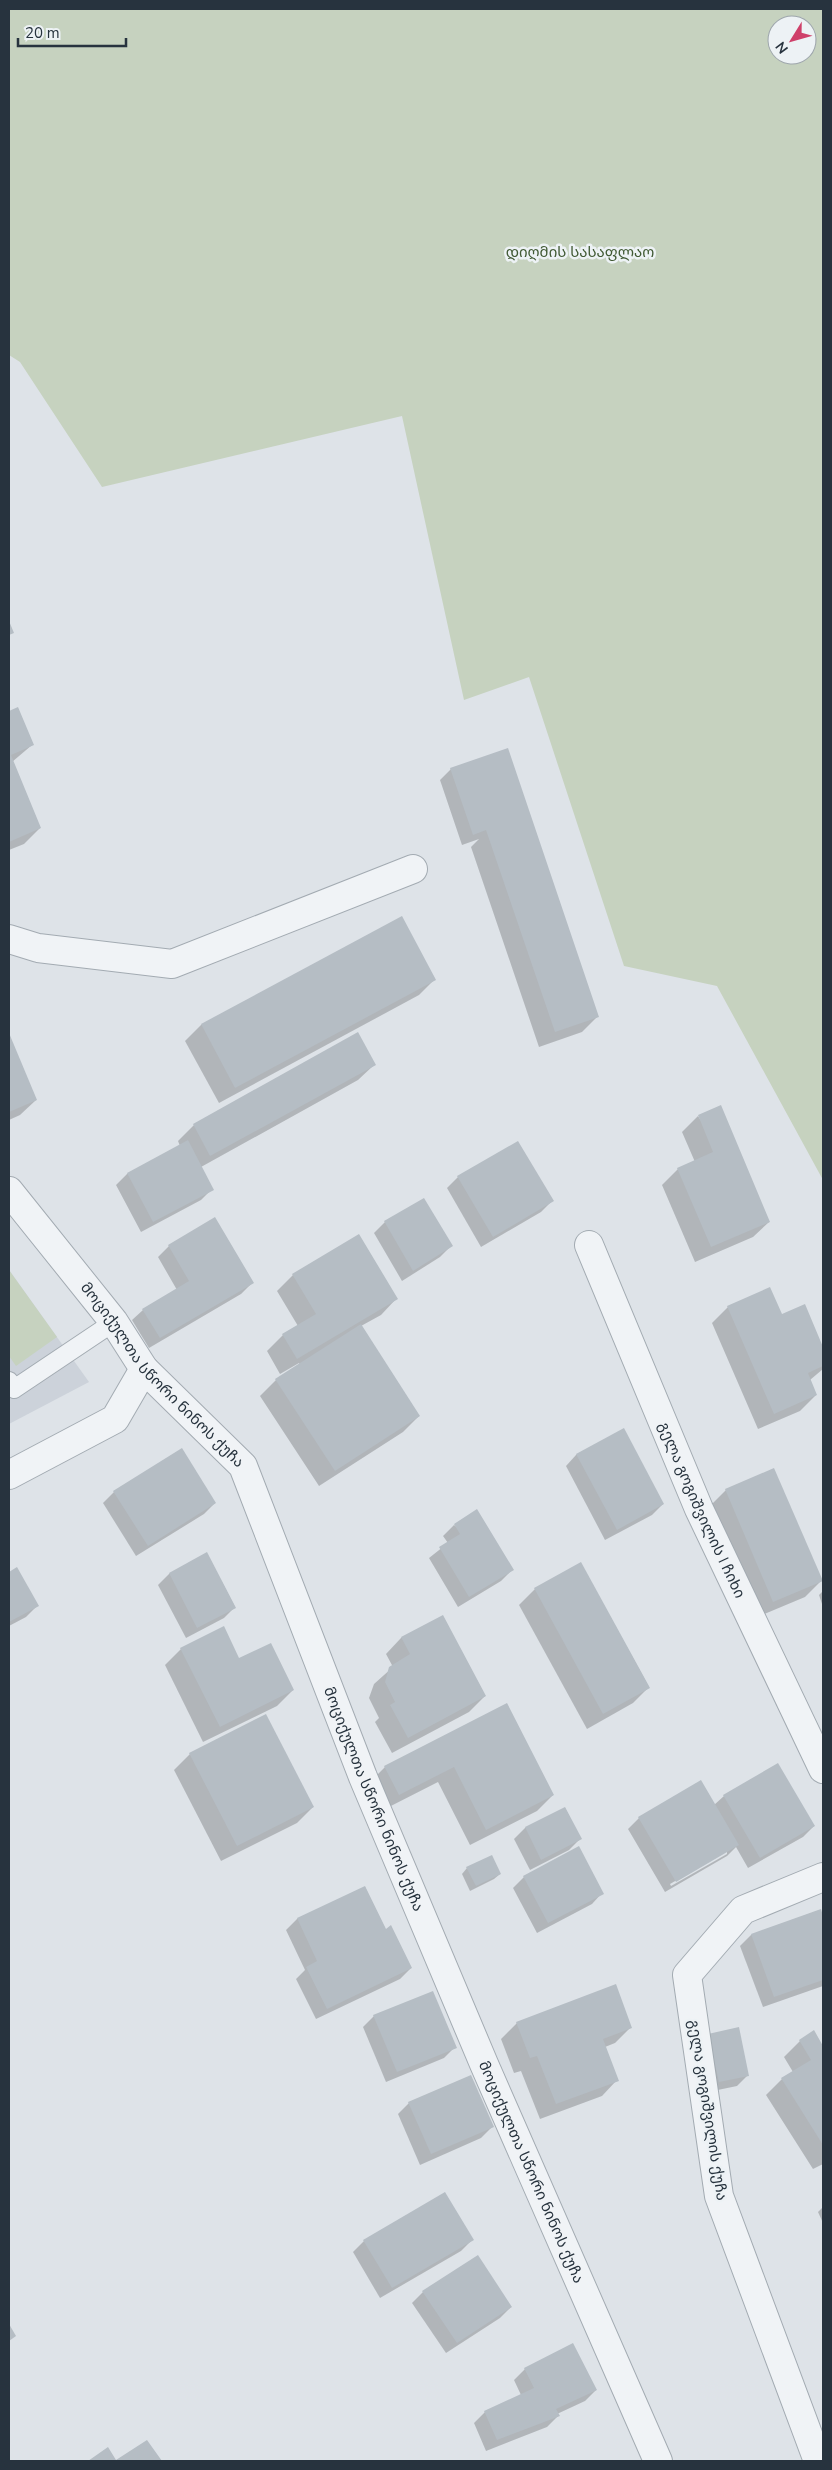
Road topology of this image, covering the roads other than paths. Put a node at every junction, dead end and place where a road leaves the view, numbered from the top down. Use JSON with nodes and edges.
{"nodes":[{"id":1,"x":413,"y":869,"type":"dead end"},
{"id":2,"x":9,"y":938,"type":"edge"},
{"id":3,"x":9,"y":1191,"type":"edge"},
{"id":4,"x":589,"y":1245,"type":"dead end"},
{"id":5,"x":114,"y":1322,"type":"junction"},
{"id":6,"x":144,"y":1369,"type":"junction"},
{"id":7,"x":9,"y":1381,"type":"edge"},
{"id":8,"x":9,"y":1474,"type":"edge"},
{"id":9,"x":823,"y":1769,"type":"edge"},
{"id":10,"x":823,"y":1877,"type":"edge"},
{"id":11,"x":658,"y":2461,"type":"edge"},
{"id":12,"x":818,"y":2461,"type":"edge"}],
"edges":[{"from":1,"to":2,"type":"street"},
{"from":3,"to":5,"type":"street","name":"მოციქულთა სწორი ნინოს ქუჩა"},
{"from":4,"to":9,"type":"street","name":"გელა გოგიშვილის I ჩიხი"},
{"from":5,"to":6,"type":"street","name":"მოციქულთა სწორი ნინოს ქუჩა"},
{"from":5,"to":7,"type":"lane"},
{"from":6,"to":8,"type":"street"},
{"from":6,"to":11,"type":"street","name":"მოციქულთა სწორი ნინოს ქუჩა"},
{"from":10,"to":12,"type":"street","name":"გელა გოგიშვილის ქუჩა"}]}
